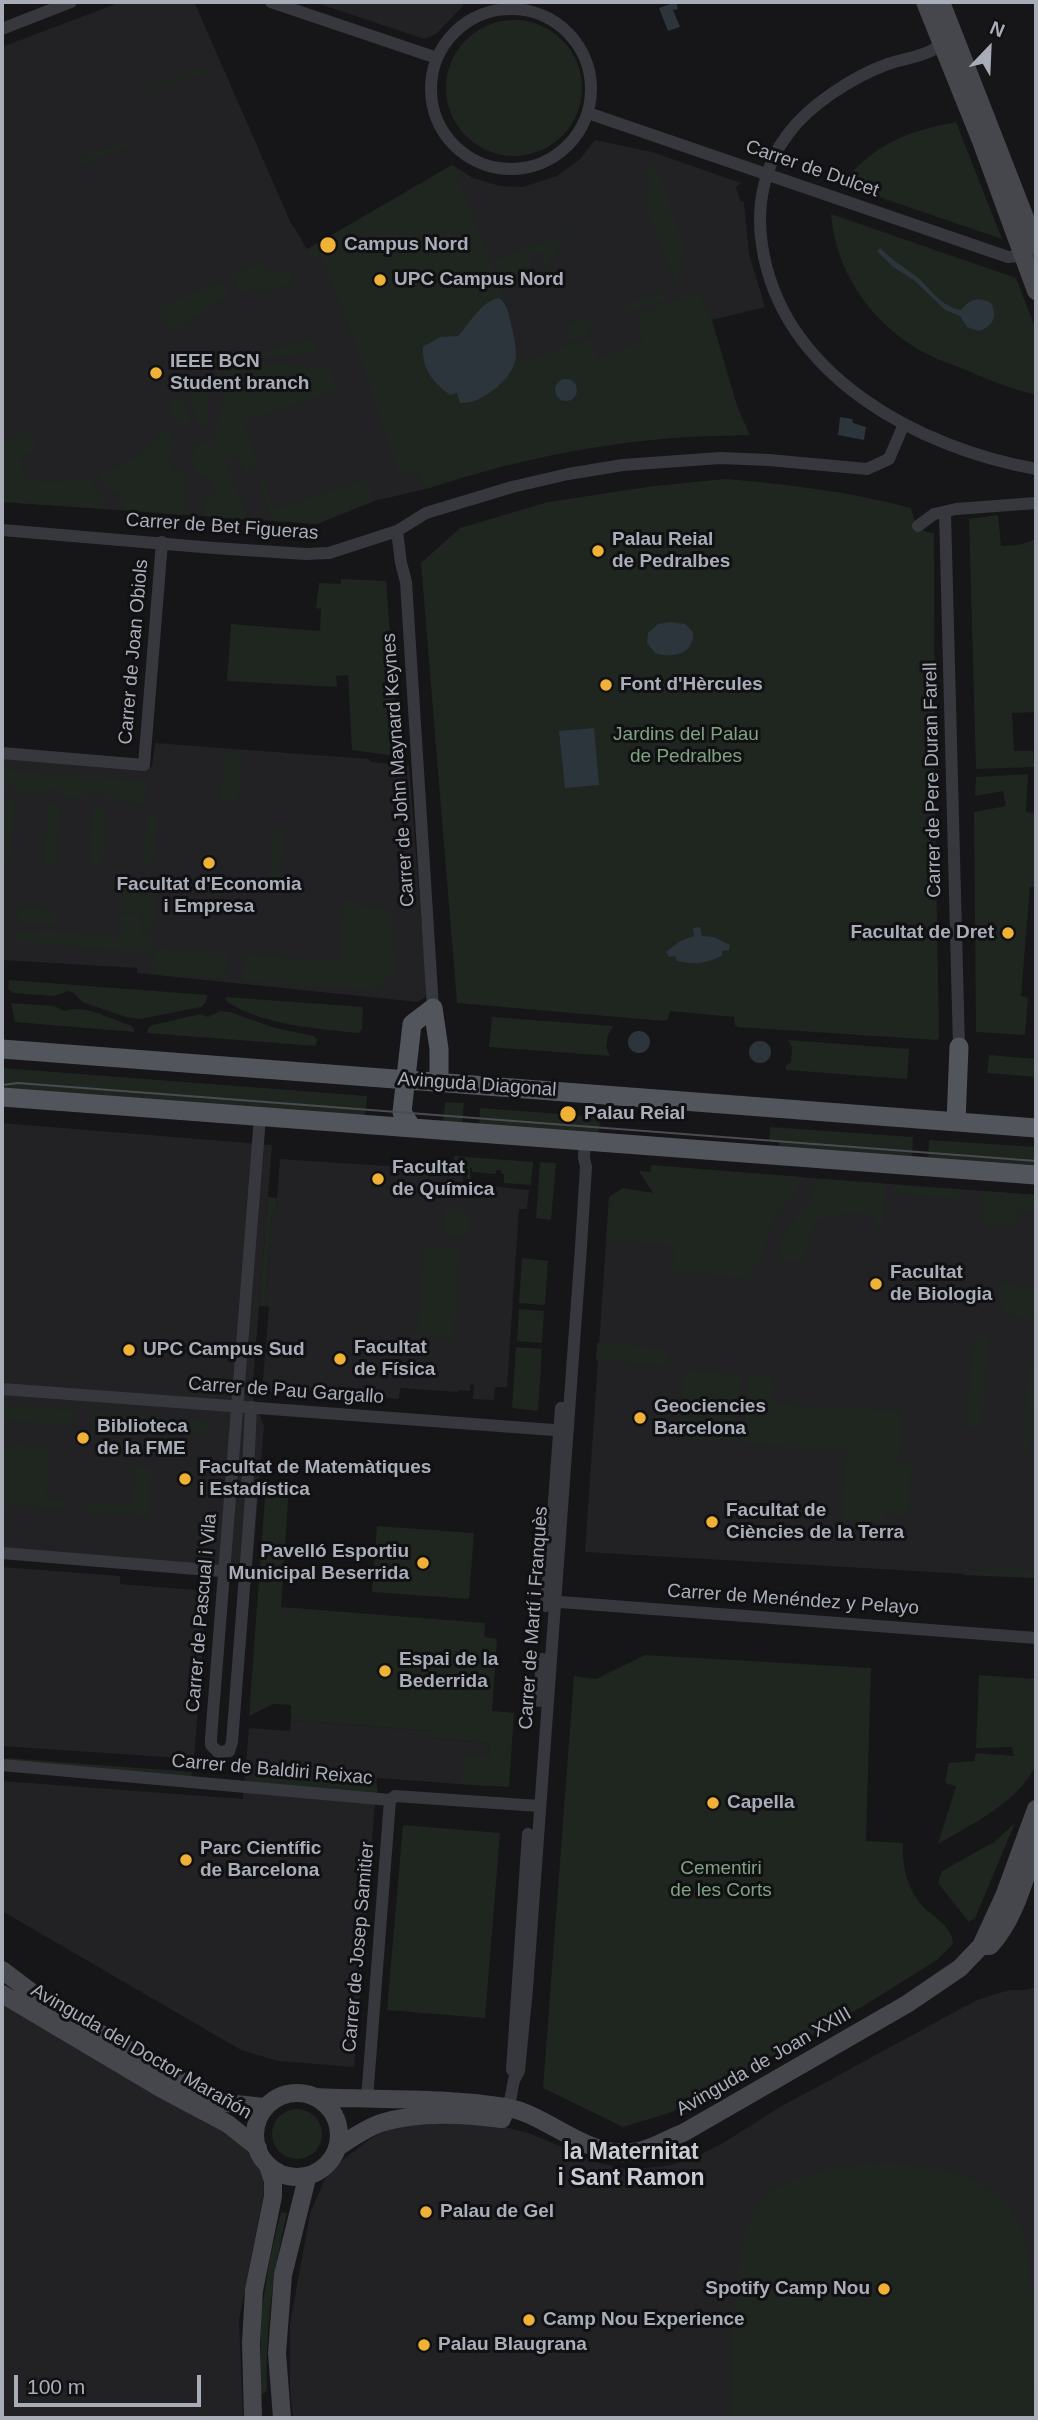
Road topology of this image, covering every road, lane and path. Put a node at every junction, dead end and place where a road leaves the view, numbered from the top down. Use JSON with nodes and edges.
{"nodes":[{"id":1,"x":71,"y":2,"type":"edge"},
{"id":2,"x":271,"y":2,"type":"edge"},
{"id":3,"x":477,"y":2,"type":"edge"},
{"id":4,"x":925,"y":2,"type":"edge"},
{"id":5,"x":942,"y":2,"type":"edge"},
{"id":6,"x":483,"y":14,"type":"junction"},
{"id":7,"x":2,"y":29,"type":"edge"},
{"id":8,"x":947,"y":38,"type":"junction"},
{"id":9,"x":437,"y":58,"type":"junction"},
{"id":10,"x":589,"y":113,"type":"junction"},
{"id":11,"x":766,"y":174,"type":"junction"},
{"id":12,"x":1032,"y":253,"type":"edge"},
{"id":13,"x":1036,"y":291,"type":"edge"},
{"id":14,"x":904,"y":424,"type":"junction"},
{"id":15,"x":1036,"y":469,"type":"edge"},
{"id":16,"x":1036,"y":503,"type":"edge"},
{"id":17,"x":945,"y":513,"type":"junction"},
{"id":18,"x":918,"y":526,"type":"dead end"},
{"id":19,"x":2,"y":530,"type":"edge"},
{"id":20,"x":397,"y":531,"type":"junction"},
{"id":21,"x":162,"y":542,"type":"junction"},
{"id":22,"x":2,"y":752,"type":"edge"},
{"id":23,"x":433,"y":1008,"type":"junction"},
{"id":24,"x":959,"y":1047,"type":"joint"},
{"id":25,"x":2,"y":1049,"type":"edge"},
{"id":26,"x":406,"y":1080,"type":"junction"},
{"id":27,"x":439,"y":1082,"type":"junction"},
{"id":28,"x":2,"y":1097,"type":"edge"},
{"id":29,"x":260,"y":1116,"type":"junction"},
{"id":30,"x":956,"y":1122,"type":"junction"},
{"id":31,"x":412,"y":1128,"type":"junction"},
{"id":32,"x":1036,"y":1128,"type":"edge"},
{"id":33,"x":584,"y":1149,"type":"junction"},
{"id":34,"x":1036,"y":1175,"type":"edge"},
{"id":35,"x":2,"y":1389,"type":"edge"},
{"id":36,"x":236,"y":1406,"type":"junction"},
{"id":37,"x":251,"y":1407,"type":"junction"},
{"id":38,"x":563,"y":1431,"type":"junction"},
{"id":39,"x":231,"y":1492,"type":"junction"},
{"id":40,"x":247,"y":1492,"type":"junction"},
{"id":41,"x":2,"y":1553,"type":"edge"},
{"id":42,"x":224,"y":1571,"type":"junction"},
{"id":43,"x":245,"y":1573,"type":"junction"},
{"id":44,"x":550,"y":1601,"type":"junction"},
{"id":45,"x":1036,"y":1638,"type":"edge"},
{"id":46,"x":2,"y":1765,"type":"edge"},
{"id":47,"x":390,"y":1800,"type":"junction"},
{"id":48,"x":535,"y":1806,"type":"junction"},
{"id":49,"x":1036,"y":1809,"type":"edge"},
{"id":50,"x":1036,"y":1846,"type":"edge"},
{"id":51,"x":981,"y":1946,"type":"junction"},
{"id":52,"x":2,"y":1970,"type":"edge"},
{"id":53,"x":2,"y":1994,"type":"edge"},
{"id":54,"x":314,"y":2097,"type":"junction"},
{"id":55,"x":367,"y":2099,"type":"junction"},
{"id":56,"x":264,"y":2107,"type":"junction"},
{"id":57,"x":507,"y":2114,"type":"junction"},
{"id":58,"x":338,"y":2147,"type":"junction"},
{"id":59,"x":258,"y":2148,"type":"junction"},
{"id":60,"x":268,"y":2166,"type":"junction"},
{"id":61,"x":307,"y":2178,"type":"junction"},
{"id":62,"x":253,"y":2418,"type":"edge"},
{"id":63,"x":282,"y":2418,"type":"edge"}],
"edges":[{"from":1,"to":7,"type":"street"},
{"from":2,"to":9,"type":"street"},
{"from":3,"to":6,"type":"street"},
{"from":4,"to":8,"type":"street"},
{"from":5,"to":8,"type":"street"},
{"from":6,"to":9,"type":"street"},
{"from":6,"to":10,"type":"street"},
{"from":8,"to":11,"type":"street"},
{"from":8,"to":12,"type":"street"},
{"from":9,"to":10,"type":"street"},
{"from":10,"to":11,"type":"street","name":"Carrer de Dulcet"},
{"from":11,"to":12,"type":"street","name":"Carrer de Dulcet"},
{"from":11,"to":14,"type":"street"},
{"from":12,"to":13,"type":"street"},
{"from":14,"to":15,"type":"street"},
{"from":14,"to":20,"type":"street","name":"Carrer de Bet Figueras"},
{"from":16,"to":17,"type":"street"},
{"from":17,"to":18,"type":"street"},
{"from":17,"to":24,"type":"street","name":"Carrer de Pere Duran Farell"},
{"from":19,"to":21,"type":"street","name":"Carrer de Bet Figueras"},
{"from":20,"to":21,"type":"street","name":"Carrer de Bet Figueras"},
{"from":20,"to":23,"type":"street","name":"Carrer de John Maynard Keynes"},
{"from":21,"to":22,"type":"street","name":"Carrer de Joan Obiols"},
{"from":23,"to":26,"type":"main road"},
{"from":23,"to":27,"type":"main road"},
{"from":24,"to":30,"type":"main road"},
{"from":25,"to":26,"type":"main road","name":"Avinguda Diagonal"},
{"from":26,"to":27,"type":"main road","name":"Avinguda Diagonal"},
{"from":26,"to":31,"type":"main road"},
{"from":27,"to":30,"type":"main road","name":"Avinguda Diagonal"},
{"from":28,"to":29,"type":"main road"},
{"from":29,"to":31,"type":"main road"},
{"from":29,"to":36,"type":"street","name":"Carrer de Pascual i Vila"},
{"from":30,"to":32,"type":"main road","name":"Avinguda Diagonal"},
{"from":31,"to":33,"type":"main road"},
{"from":33,"to":34,"type":"main road"},
{"from":33,"to":38,"type":"street","name":"Carrer de Martí i Franquès"},
{"from":35,"to":36,"type":"street","name":"Carrer de Pau Gargallo"},
{"from":36,"to":37,"type":"street","name":"Carrer de Pau Gargallo"},
{"from":36,"to":39,"type":"street","name":"Carrer de Pascual i Vila"},
{"from":37,"to":38,"type":"street","name":"Carrer de Pau Gargallo"},
{"from":37,"to":40,"type":"street","name":"Carrer de Pascual i Vila"},
{"from":38,"to":44,"type":"street","name":"Carrer de Martí i Franquès"},
{"from":39,"to":40,"type":"street"},
{"from":39,"to":42,"type":"street","name":"Carrer de Pascual i Vila"},
{"from":40,"to":43,"type":"street","name":"Carrer de Pascual i Vila"},
{"from":41,"to":42,"type":"street"},
{"from":42,"to":43,"type":"street"},
{"from":42,"to":43,"type":"street","name":"Carrer de Pascual i Vila"},
{"from":44,"to":45,"type":"street","name":"Carrer de Menéndez y Pelayo"},
{"from":44,"to":48,"type":"street","name":"Carrer de Martí i Franquès"},
{"from":46,"to":47,"type":"street","name":"Carrer de Baldiri Reixac"},
{"from":47,"to":48,"type":"street","name":"Carrer de Baldiri Reixac"},
{"from":47,"to":55,"type":"street","name":"Carrer de Josep Samitier"},
{"from":48,"to":57,"type":"street","name":"Carrer de Martí i Franquès"},
{"from":49,"to":51,"type":"street","name":"Avinguda de Joan XXIII"},
{"from":50,"to":51,"type":"street","name":"Avinguda de Joan XXIII"},
{"from":51,"to":57,"type":"street","name":"Avinguda de Joan XXIII"},
{"from":52,"to":56,"type":"street","name":"Avinguda del Doctor Marañón"},
{"from":53,"to":59,"type":"street","name":"Avinguda del Doctor Marañón"},
{"from":54,"to":55,"type":"street","name":"Avinguda de Joan XXIII"},
{"from":54,"to":56,"type":"street"},
{"from":54,"to":58,"type":"street"},
{"from":55,"to":57,"type":"street","name":"Avinguda de Joan XXIII"},
{"from":56,"to":59,"type":"street"},
{"from":57,"to":58,"type":"street","name":"Avinguda de Joan XXIII"},
{"from":58,"to":61,"type":"street"},
{"from":59,"to":60,"type":"street"},
{"from":60,"to":61,"type":"street"},
{"from":60,"to":62,"type":"street"},
{"from":61,"to":63,"type":"street"}]}
